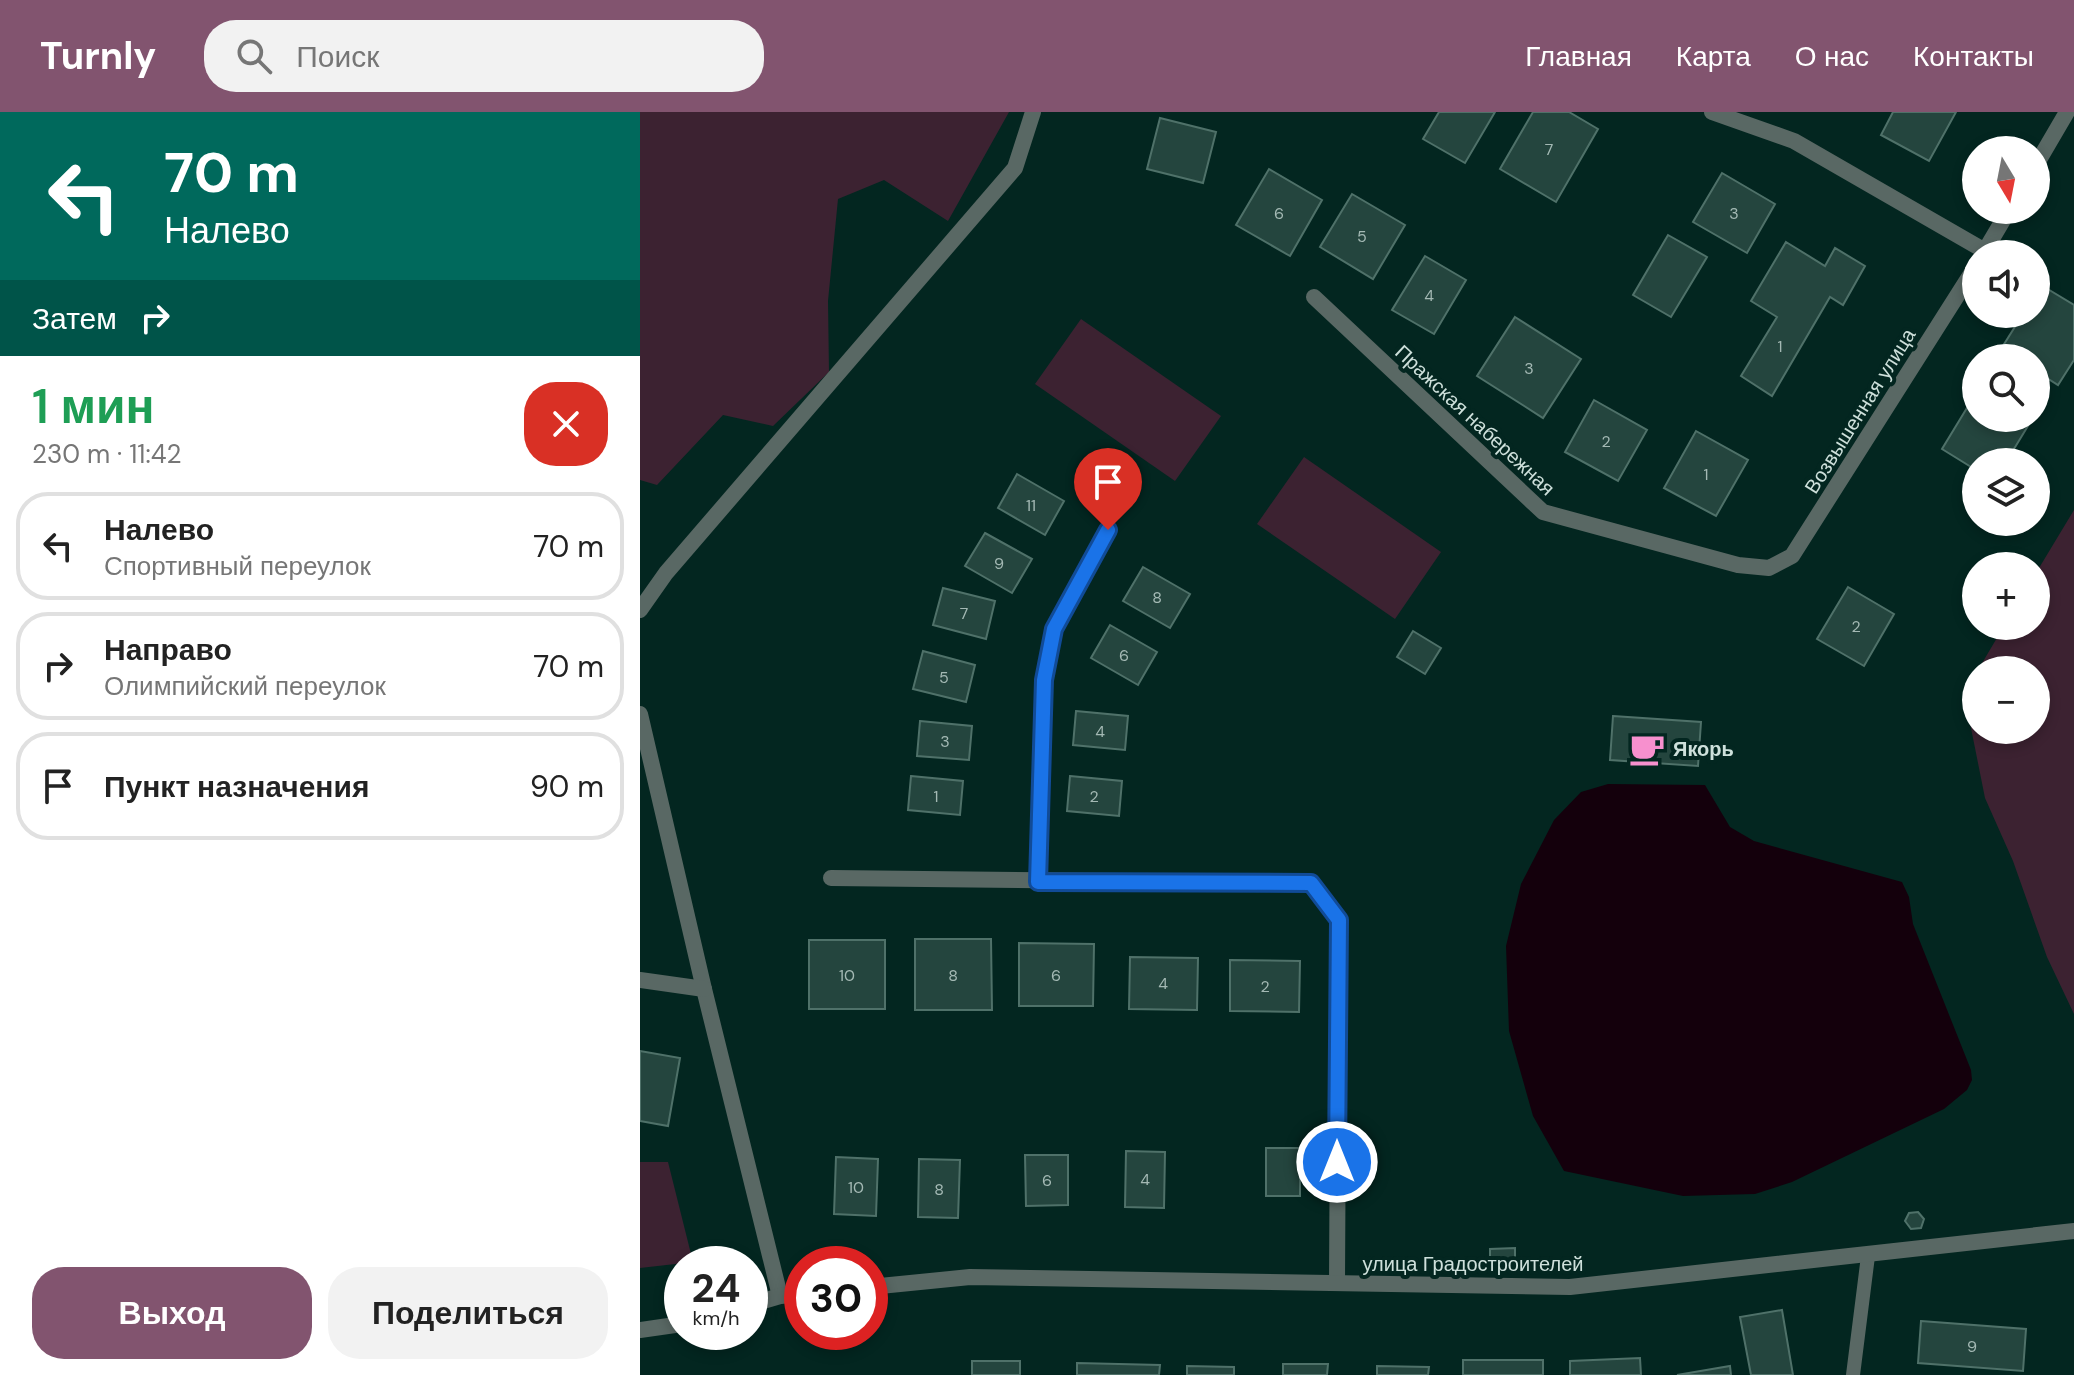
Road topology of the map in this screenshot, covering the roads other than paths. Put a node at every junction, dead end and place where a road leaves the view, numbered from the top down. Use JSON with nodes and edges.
{"nodes":[{"id":1,"x":1033,"y":112,"type":"edge"},
{"id":2,"x":1712,"y":112,"type":"edge"},
{"id":3,"x":2067,"y":112,"type":"edge"},
{"id":4,"x":2050,"y":141,"type":"edge"},
{"id":5,"x":1962,"y":245,"type":"edge"},
{"id":6,"x":1962,"y":287,"type":"edge"},
{"id":7,"x":1314,"y":297,"type":"dead end"},
{"id":8,"x":1108,"y":530,"type":"dead end"},
{"id":9,"x":1769,"y":568,"type":"joint"},
{"id":10,"x":640,"y":610,"type":"edge"},
{"id":11,"x":640,"y":714,"type":"edge"},
{"id":12,"x":831,"y":878,"type":"dead end"},
{"id":13,"x":1038,"y":882,"type":"junction"},
{"id":14,"x":640,"y":980,"type":"edge"},
{"id":15,"x":704,"y":989,"type":"junction"},
{"id":16,"x":2074,"y":1231,"type":"edge"},
{"id":17,"x":1868,"y":1256,"type":"junction"},
{"id":18,"x":1337,"y":1283,"type":"junction"},
{"id":19,"x":888,"y":1285,"type":"edge"},
{"id":20,"x":780,"y":1296,"type":"junction"},
{"id":21,"x":784,"y":1296,"type":"edge"},
{"id":22,"x":768,"y":1300,"type":"edge"},
{"id":23,"x":664,"y":1327,"type":"edge"},
{"id":24,"x":640,"y":1330,"type":"edge"},
{"id":25,"x":1853,"y":1375,"type":"edge"}],
"edges":[{"from":1,"to":10,"type":"street"},
{"from":2,"to":5,"type":"street"},
{"from":3,"to":4,"type":"street"},
{"from":6,"to":9,"type":"street","name":"Возвышенная улица"},
{"from":7,"to":9,"type":"street","name":"Пражская набережная"},
{"from":8,"to":13,"type":"street"},
{"from":11,"to":15,"type":"street"},
{"from":12,"to":13,"type":"street"},
{"from":13,"to":18,"type":"street"},
{"from":14,"to":15,"type":"street"},
{"from":15,"to":20,"type":"street"},
{"from":16,"to":17,"type":"street","name":"улица Градостроителей"},
{"from":17,"to":18,"type":"street","name":"улица Градостроителей"},
{"from":17,"to":25,"type":"lane"},
{"from":18,"to":19,"type":"street","name":"улица Градостроителей"},
{"from":20,"to":21,"type":"street"},
{"from":20,"to":22,"type":"street"},
{"from":23,"to":24,"type":"street"}]}
